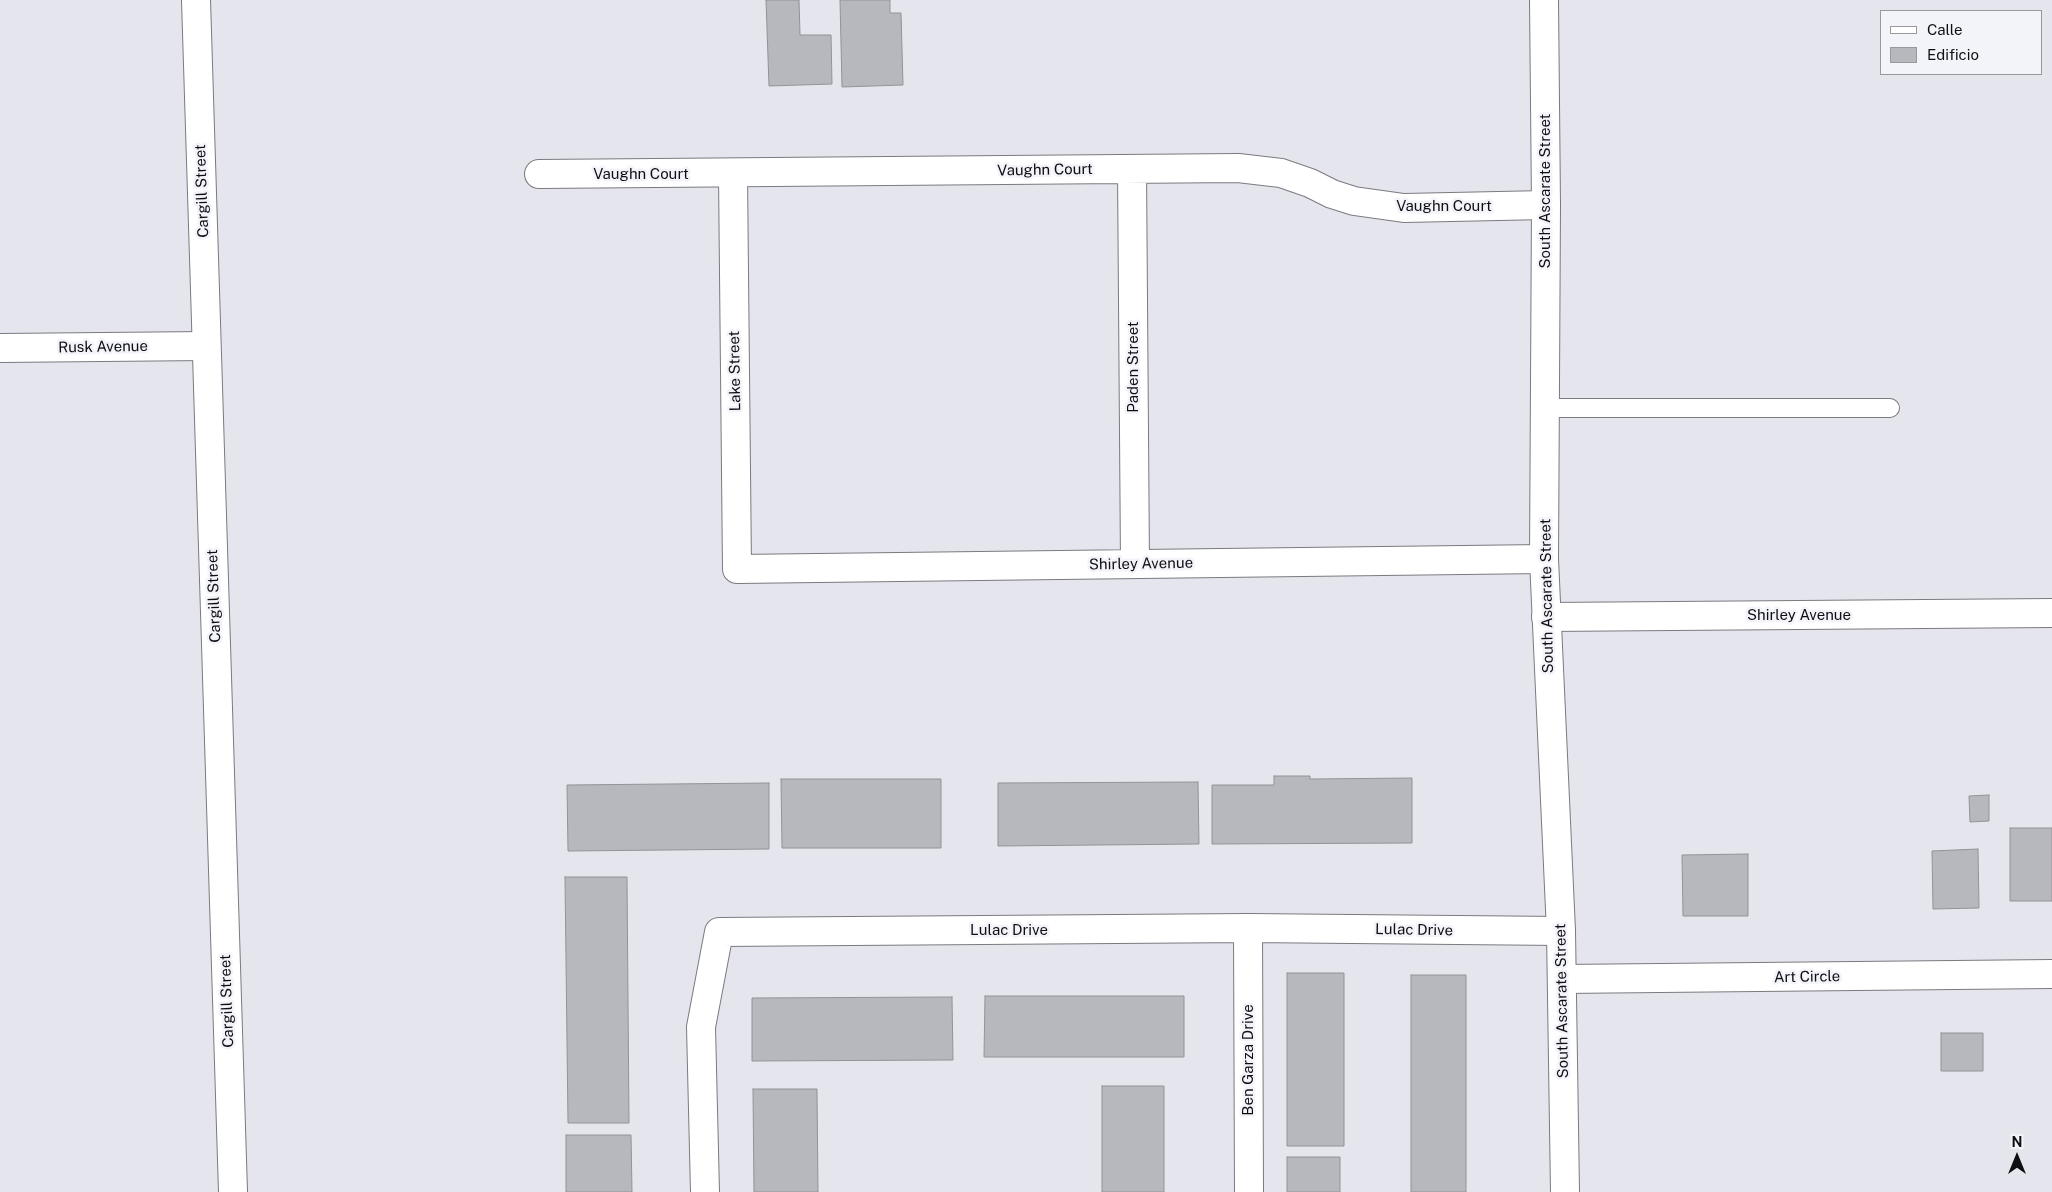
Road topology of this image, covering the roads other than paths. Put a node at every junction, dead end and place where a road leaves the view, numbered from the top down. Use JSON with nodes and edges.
{"nodes":[{"id":1,"x":196,"y":0,"type":"edge"},
{"id":2,"x":1544,"y":0,"type":"edge"},
{"id":3,"x":1132,"y":169,"type":"junction"},
{"id":4,"x":539,"y":174,"type":"dead end"},
{"id":5,"x":733,"y":174,"type":"junction"},
{"id":6,"x":1546,"y":205,"type":"junction"},
{"id":7,"x":206,"y":346,"type":"junction"},
{"id":8,"x":0,"y":348,"type":"edge"},
{"id":9,"x":1545,"y":408,"type":"junction"},
{"id":10,"x":1890,"y":408,"type":"dead end"},
{"id":11,"x":1544,"y":559,"type":"junction"},
{"id":12,"x":1135,"y":564,"type":"junction"},
{"id":13,"x":737,"y":568,"type":"joint"},
{"id":14,"x":2052,"y":613,"type":"edge"},
{"id":15,"x":1546,"y":617,"type":"junction"},
{"id":16,"x":1248,"y":928,"type":"junction"},
{"id":17,"x":1561,"y":931,"type":"junction"},
{"id":18,"x":2052,"y":974,"type":"edge"},
{"id":19,"x":1562,"y":979,"type":"junction"},
{"id":20,"x":233,"y":1192,"type":"edge"},
{"id":21,"x":705,"y":1192,"type":"edge"},
{"id":22,"x":1249,"y":1192,"type":"edge"},
{"id":23,"x":1565,"y":1192,"type":"edge"}],
"edges":[{"from":1,"to":7,"type":"street","name":"Cargill Street"},
{"from":2,"to":6,"type":"street","name":"South Ascarate Street"},
{"from":3,"to":5,"type":"street","name":"Vaughn Court"},
{"from":3,"to":6,"type":"street","name":"Vaughn Court"},
{"from":3,"to":12,"type":"street","name":"Paden Street"},
{"from":4,"to":5,"type":"street","name":"Vaughn Court"},
{"from":5,"to":13,"type":"street","name":"Lake Street"},
{"from":6,"to":9,"type":"street","name":"South Ascarate Street"},
{"from":7,"to":8,"type":"street","name":"Rusk Avenue"},
{"from":7,"to":20,"type":"street","name":"Cargill Street"},
{"from":9,"to":10,"type":"lane"},
{"from":9,"to":11,"type":"street","name":"South Ascarate Street"},
{"from":11,"to":12,"type":"street","name":"Shirley Avenue"},
{"from":11,"to":15,"type":"street","name":"South Ascarate Street"},
{"from":12,"to":13,"type":"street","name":"Shirley Avenue"},
{"from":14,"to":15,"type":"street","name":"Shirley Avenue"},
{"from":15,"to":17,"type":"street","name":"South Ascarate Street"},
{"from":16,"to":17,"type":"street","name":"Lulac Drive"},
{"from":16,"to":21,"type":"street","name":"Lulac Drive"},
{"from":16,"to":22,"type":"street","name":"Ben Garza Drive"},
{"from":17,"to":19,"type":"street","name":"South Ascarate Street"},
{"from":18,"to":19,"type":"street","name":"Art Circle"},
{"from":19,"to":23,"type":"street","name":"South Ascarate Street"}]}
